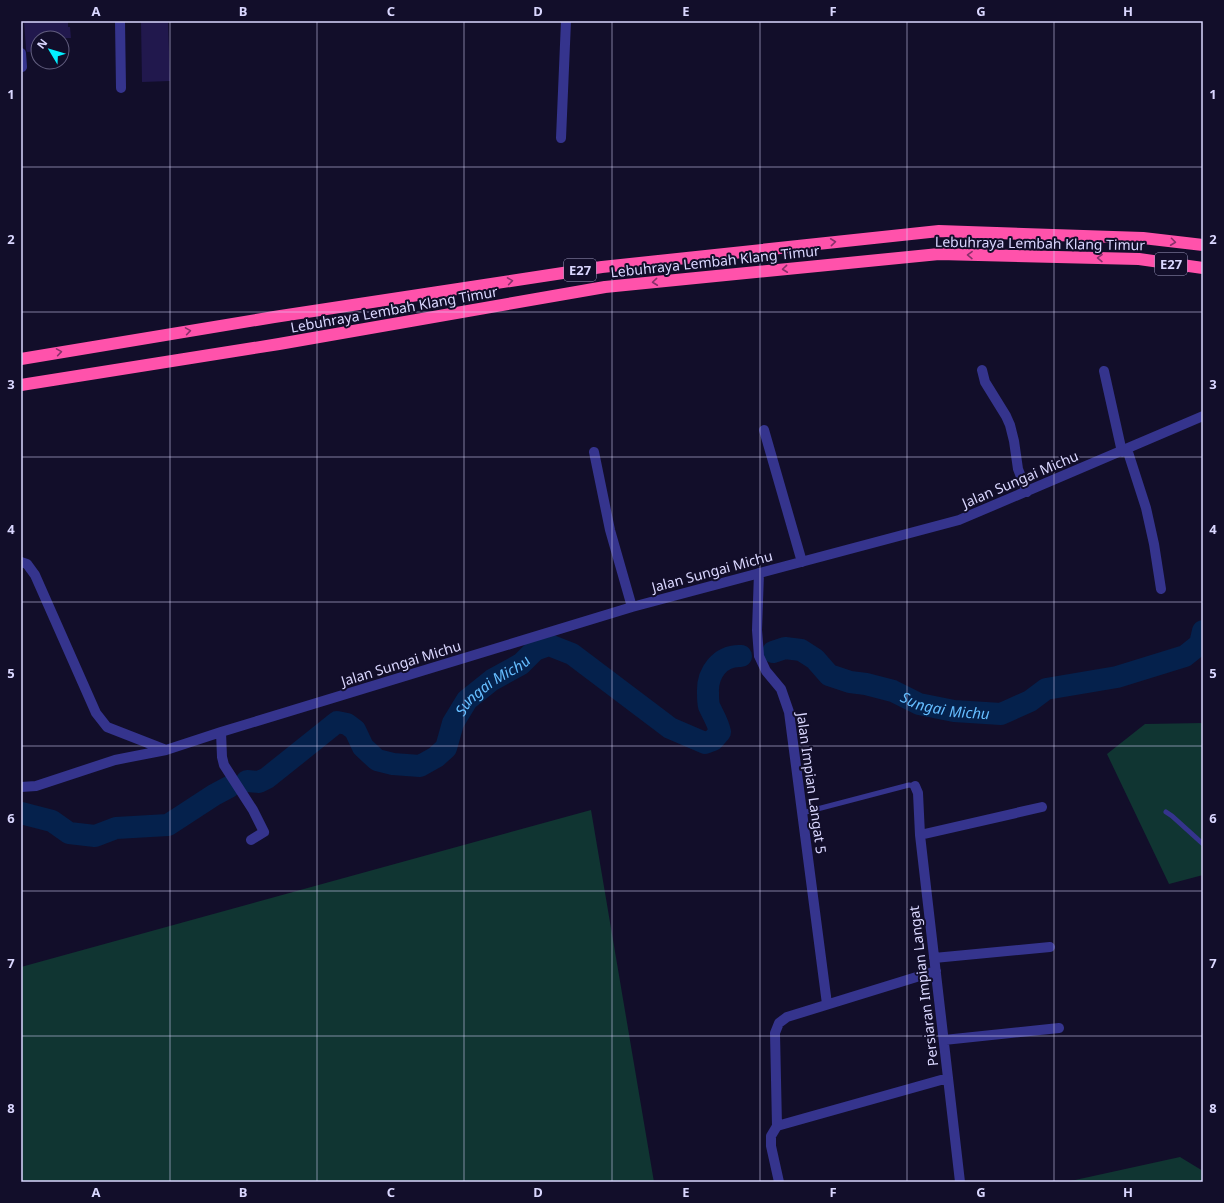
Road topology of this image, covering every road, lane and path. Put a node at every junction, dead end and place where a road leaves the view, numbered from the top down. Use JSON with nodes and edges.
{"nodes":[{"id":1,"x":120,"y":21,"type":"edge"},
{"id":2,"x":566,"y":21,"type":"edge"},
{"id":3,"x":21,"y":53,"type":"edge"},
{"id":4,"x":22,"y":67,"type":"edge"},
{"id":5,"x":121,"y":88,"type":"dead end"},
{"id":6,"x":561,"y":138,"type":"dead end"},
{"id":7,"x":1203,"y":245,"type":"edge"},
{"id":8,"x":1203,"y":268,"type":"edge"},
{"id":9,"x":21,"y":359,"type":"edge"},
{"id":10,"x":982,"y":370,"type":"dead end"},
{"id":11,"x":1104,"y":371,"type":"dead end"},
{"id":12,"x":21,"y":385,"type":"edge"},
{"id":13,"x":1203,"y":416,"type":"edge"},
{"id":14,"x":764,"y":430,"type":"dead end"},
{"id":15,"x":1125,"y":450,"type":"junction"},
{"id":16,"x":594,"y":452,"type":"dead end"},
{"id":17,"x":1027,"y":492,"type":"junction"},
{"id":18,"x":21,"y":562,"type":"edge"},
{"id":19,"x":802,"y":562,"type":"junction"},
{"id":20,"x":759,"y":573,"type":"junction"},
{"id":21,"x":1162,"y":589,"type":"dead end"},
{"id":22,"x":632,"y":607,"type":"junction"},
{"id":23,"x":221,"y":732,"type":"junction"},
{"id":24,"x":166,"y":750,"type":"junction"},
{"id":25,"x":916,"y":786,"type":"joint"},
{"id":26,"x":21,"y":787,"type":"edge"},
{"id":27,"x":1042,"y":806,"type":"dead end"},
{"id":28,"x":1166,"y":812,"type":"dead end"},
{"id":29,"x":802,"y":813,"type":"junction"},
{"id":30,"x":920,"y":835,"type":"junction"},
{"id":31,"x":251,"y":840,"type":"dead end"},
{"id":32,"x":1203,"y":844,"type":"edge"},
{"id":33,"x":1050,"y":947,"type":"dead end"},
{"id":34,"x":934,"y":958,"type":"junction"},
{"id":35,"x":936,"y":971,"type":"junction"},
{"id":36,"x":827,"y":1004,"type":"junction"},
{"id":37,"x":1059,"y":1028,"type":"dead end"},
{"id":38,"x":944,"y":1040,"type":"junction"},
{"id":39,"x":948,"y":1078,"type":"junction"},
{"id":40,"x":777,"y":1126,"type":"junction"},
{"id":41,"x":779,"y":1182,"type":"edge"},
{"id":42,"x":960,"y":1182,"type":"edge"}],
"edges":[{"from":1,"to":5,"type":"street"},
{"from":2,"to":6,"type":"street"},
{"from":3,"to":4,"type":"street"},
{"from":9,"to":7,"type":"highway","name":"Lebuhraya Lembah Klang Timur","number":"E27","one_way":true},
{"from":8,"to":12,"type":"highway","name":"Lebuhraya Lembah Klang Timur","number":"E27","one_way":true},
{"from":10,"to":17,"type":"street"},
{"from":11,"to":15,"type":"street"},
{"from":13,"to":15,"type":"street","name":"Jalan Sungai Michu"},
{"from":14,"to":19,"type":"street"},
{"from":15,"to":17,"type":"street","name":"Jalan Sungai Michu"},
{"from":15,"to":21,"type":"street"},
{"from":16,"to":22,"type":"street"},
{"from":17,"to":19,"type":"street","name":"Jalan Sungai Michu"},
{"from":18,"to":24,"type":"street"},
{"from":19,"to":20,"type":"street","name":"Jalan Sungai Michu"},
{"from":20,"to":22,"type":"street","name":"Jalan Sungai Michu"},
{"from":20,"to":29,"type":"street","name":"Jalan Impian Langat 5"},
{"from":22,"to":23,"type":"street","name":"Jalan Sungai Michu"},
{"from":23,"to":24,"type":"street","name":"Jalan Sungai Michu"},
{"from":23,"to":31,"type":"street"},
{"from":24,"to":26,"type":"street","name":"Jalan Sungai Michu"},
{"from":25,"to":29,"type":"lane"},
{"from":25,"to":30,"type":"street","name":"Persiaran Impian Langat"},
{"from":27,"to":30,"type":"street"},
{"from":28,"to":32,"type":"lane"},
{"from":29,"to":36,"type":"street","name":"Jalan Impian Langat 5"},
{"from":30,"to":34,"type":"street","name":"Persiaran Impian Langat"},
{"from":33,"to":34,"type":"street"},
{"from":34,"to":35,"type":"street","name":"Persiaran Impian Langat"},
{"from":35,"to":36,"type":"street"},
{"from":35,"to":38,"type":"street","name":"Persiaran Impian Langat"},
{"from":36,"to":40,"type":"street"},
{"from":37,"to":38,"type":"street"},
{"from":38,"to":39,"type":"street","name":"Persiaran Impian Langat"},
{"from":39,"to":40,"type":"street"},
{"from":39,"to":42,"type":"street","name":"Persiaran Impian Langat"},
{"from":40,"to":41,"type":"street"}]}
